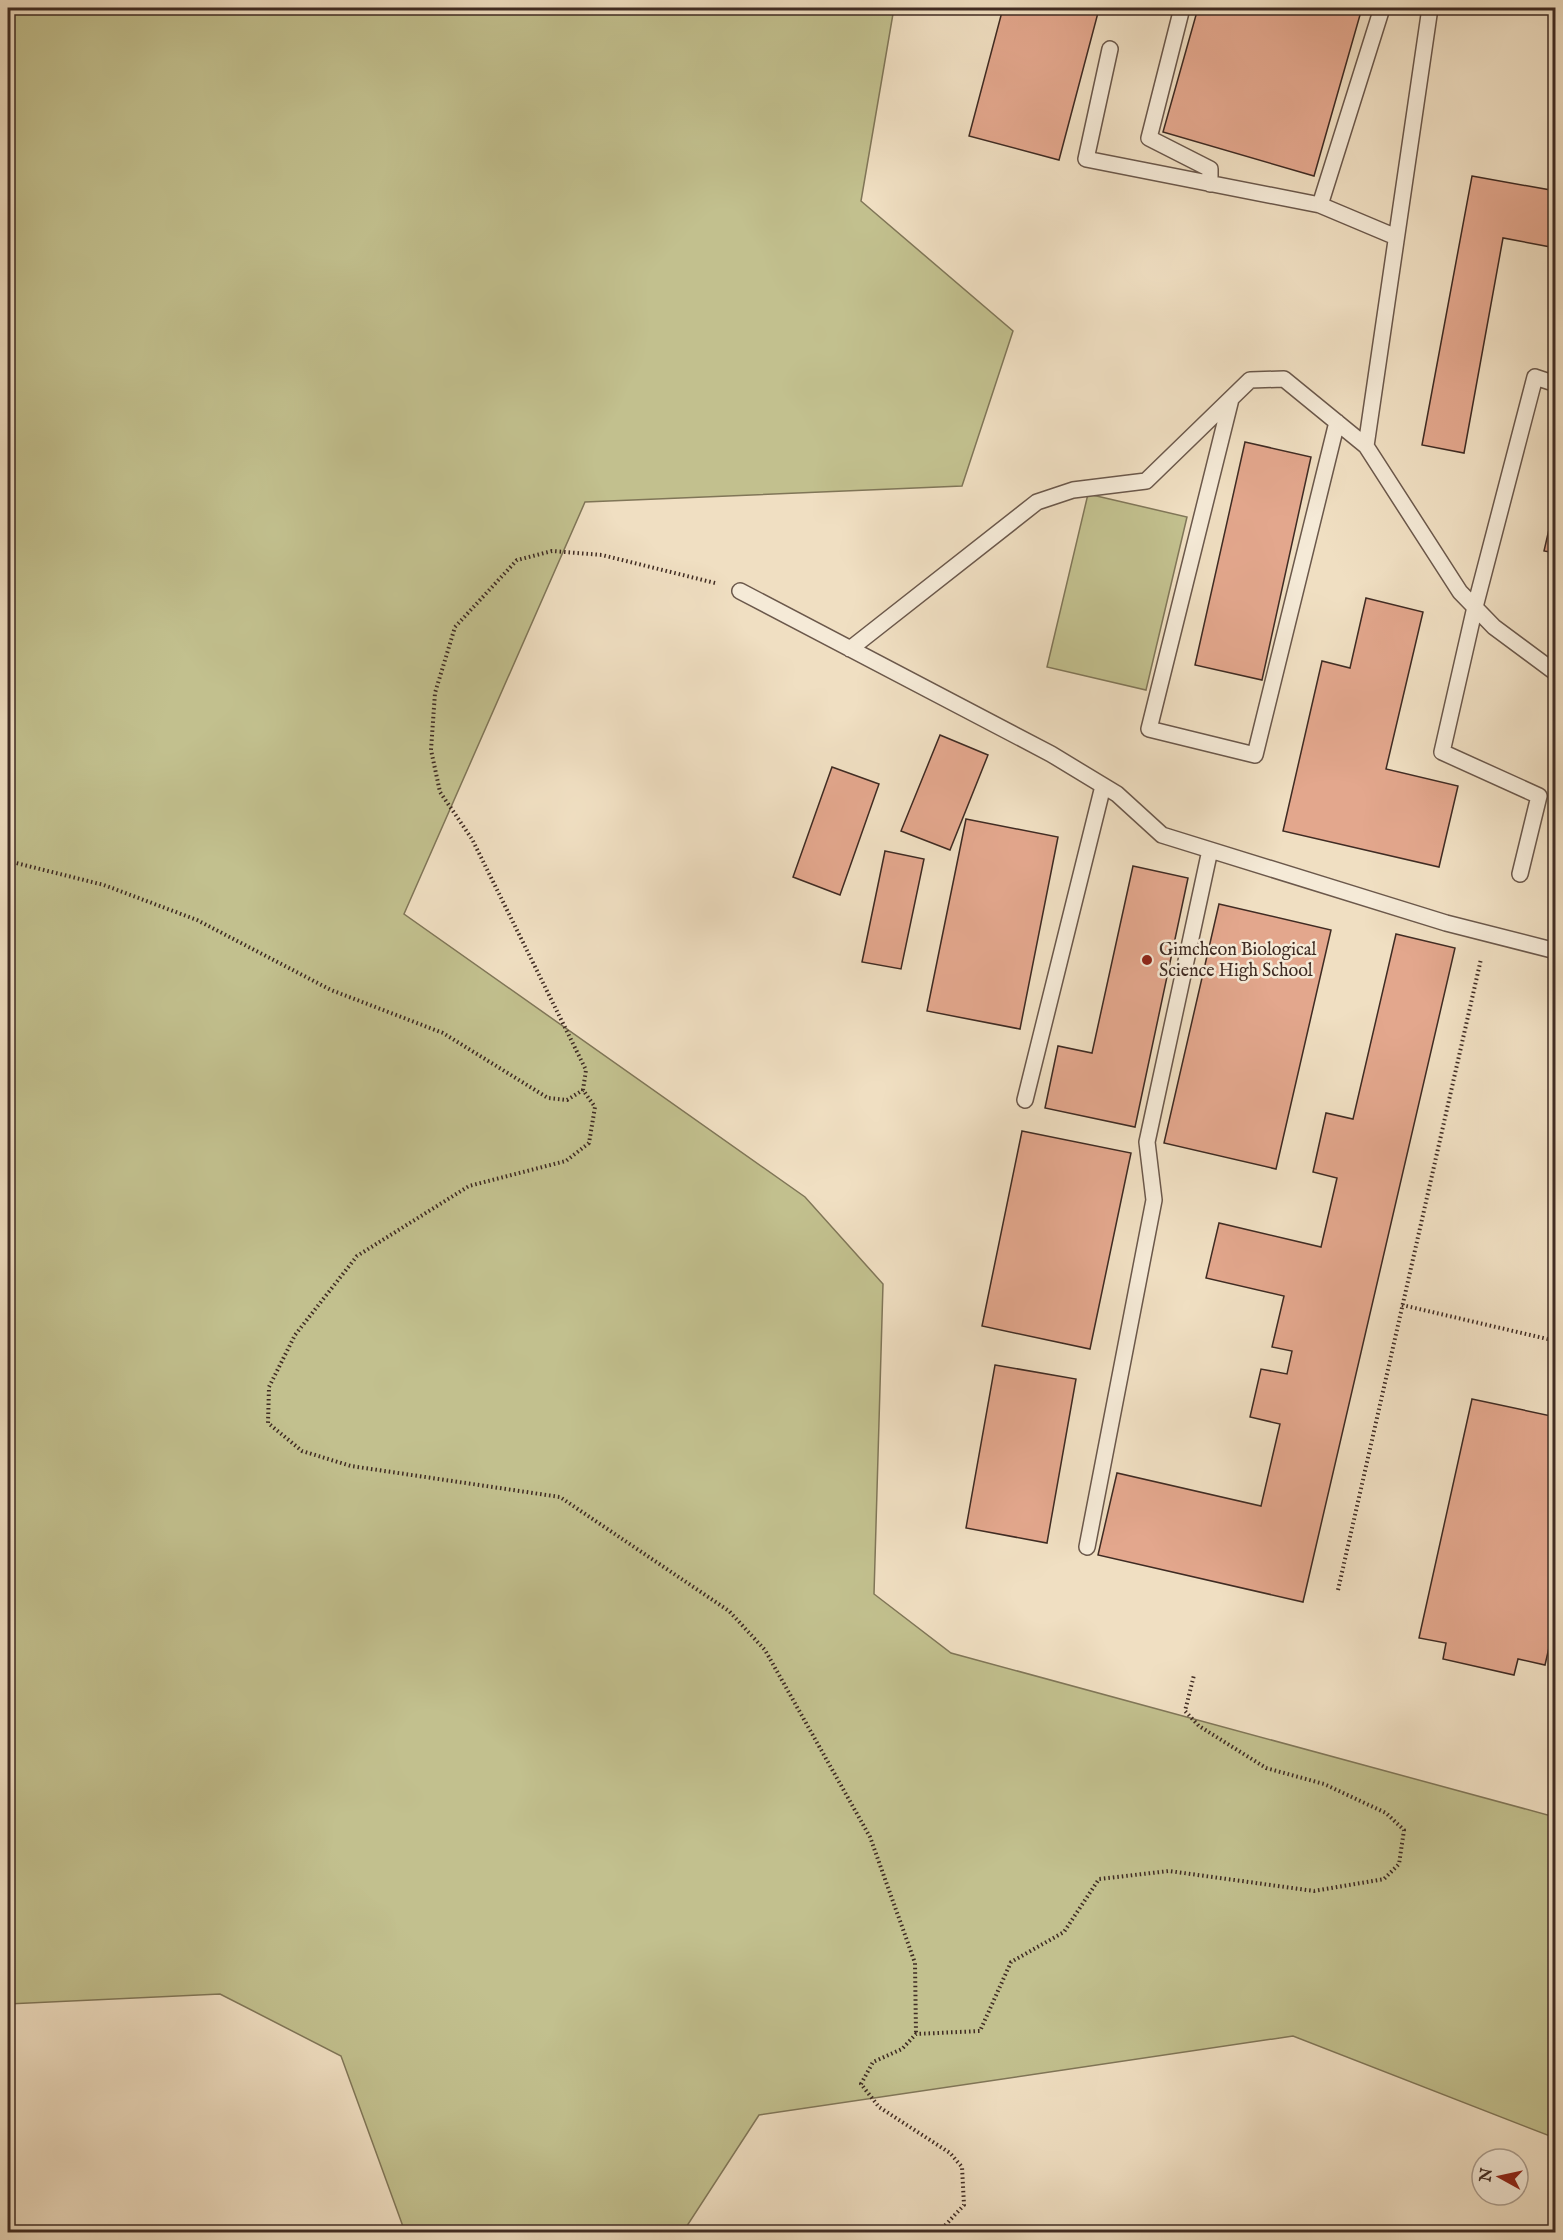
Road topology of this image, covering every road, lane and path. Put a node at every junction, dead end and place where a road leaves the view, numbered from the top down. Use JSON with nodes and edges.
{"nodes":[{"id":1,"x":1182,"y":8,"type":"edge"},
{"id":2,"x":1382,"y":8,"type":"edge"},
{"id":3,"x":1430,"y":8,"type":"edge"},
{"id":4,"x":1110,"y":49,"type":"dead end"},
{"id":5,"x":1210,"y":184,"type":"junction"},
{"id":6,"x":1320,"y":205,"type":"junction"},
{"id":7,"x":1396,"y":237,"type":"junction"},
{"id":8,"x":1556,"y":384,"type":"edge"},
{"id":9,"x":1231,"y":399,"type":"junction"},
{"id":10,"x":1337,"y":422,"type":"junction"},
{"id":11,"x":1366,"y":446,"type":"junction"},
{"id":12,"x":740,"y":591,"type":"joint"},
{"id":13,"x":1475,"y":607,"type":"junction"},
{"id":14,"x":850,"y":649,"type":"junction"},
{"id":15,"x":1556,"y":673,"type":"edge"},
{"id":16,"x":1103,"y":786,"type":"junction"},
{"id":17,"x":1210,"y":850,"type":"junction"},
{"id":18,"x":8,"y":861,"type":"edge"},
{"id":19,"x":1520,"y":874,"type":"dead end"},
{"id":20,"x":1486,"y":934,"type":"junction"},
{"id":21,"x":1556,"y":951,"type":"edge"},
{"id":22,"x":583,"y":1090,"type":"junction"},
{"id":23,"x":1025,"y":1100,"type":"dead end"},
{"id":24,"x":1402,"y":1305,"type":"junction"},
{"id":25,"x":1556,"y":1341,"type":"edge"},
{"id":26,"x":1087,"y":1547,"type":"dead end"},
{"id":27,"x":1338,"y":1590,"type":"dead end"},
{"id":28,"x":1194,"y":1676,"type":"dead end"},
{"id":29,"x":916,"y":2034,"type":"junction"},
{"id":30,"x":939,"y":2232,"type":"edge"}],
"edges":[{"from":1,"to":5,"type":"lane"},
{"from":2,"to":6,"type":"lane"},
{"from":3,"to":7,"type":"lane"},
{"from":4,"to":5,"type":"lane"},
{"from":5,"to":6,"type":"lane"},
{"from":6,"to":7,"type":"lane"},
{"from":7,"to":11,"type":"lane"},
{"from":8,"to":13,"type":"lane"},
{"from":9,"to":10,"type":"lane"},
{"from":9,"to":10,"type":"lane"},
{"from":9,"to":14,"type":"lane"},
{"from":10,"to":11,"type":"lane"},
{"from":11,"to":13,"type":"lane"},
{"from":12,"to":14,"type":"lane"},
{"from":12,"to":22,"type":"path"},
{"from":13,"to":15,"type":"lane"},
{"from":13,"to":19,"type":"lane"},
{"from":14,"to":16,"type":"lane"},
{"from":16,"to":17,"type":"lane"},
{"from":16,"to":23,"type":"lane"},
{"from":17,"to":20,"type":"lane"},
{"from":17,"to":26,"type":"lane"},
{"from":18,"to":22,"type":"path"},
{"from":20,"to":21,"type":"lane"},
{"from":20,"to":24,"type":"path"},
{"from":22,"to":29,"type":"path"},
{"from":24,"to":25,"type":"path"},
{"from":24,"to":27,"type":"path"},
{"from":28,"to":29,"type":"path"},
{"from":29,"to":30,"type":"path"}]}
